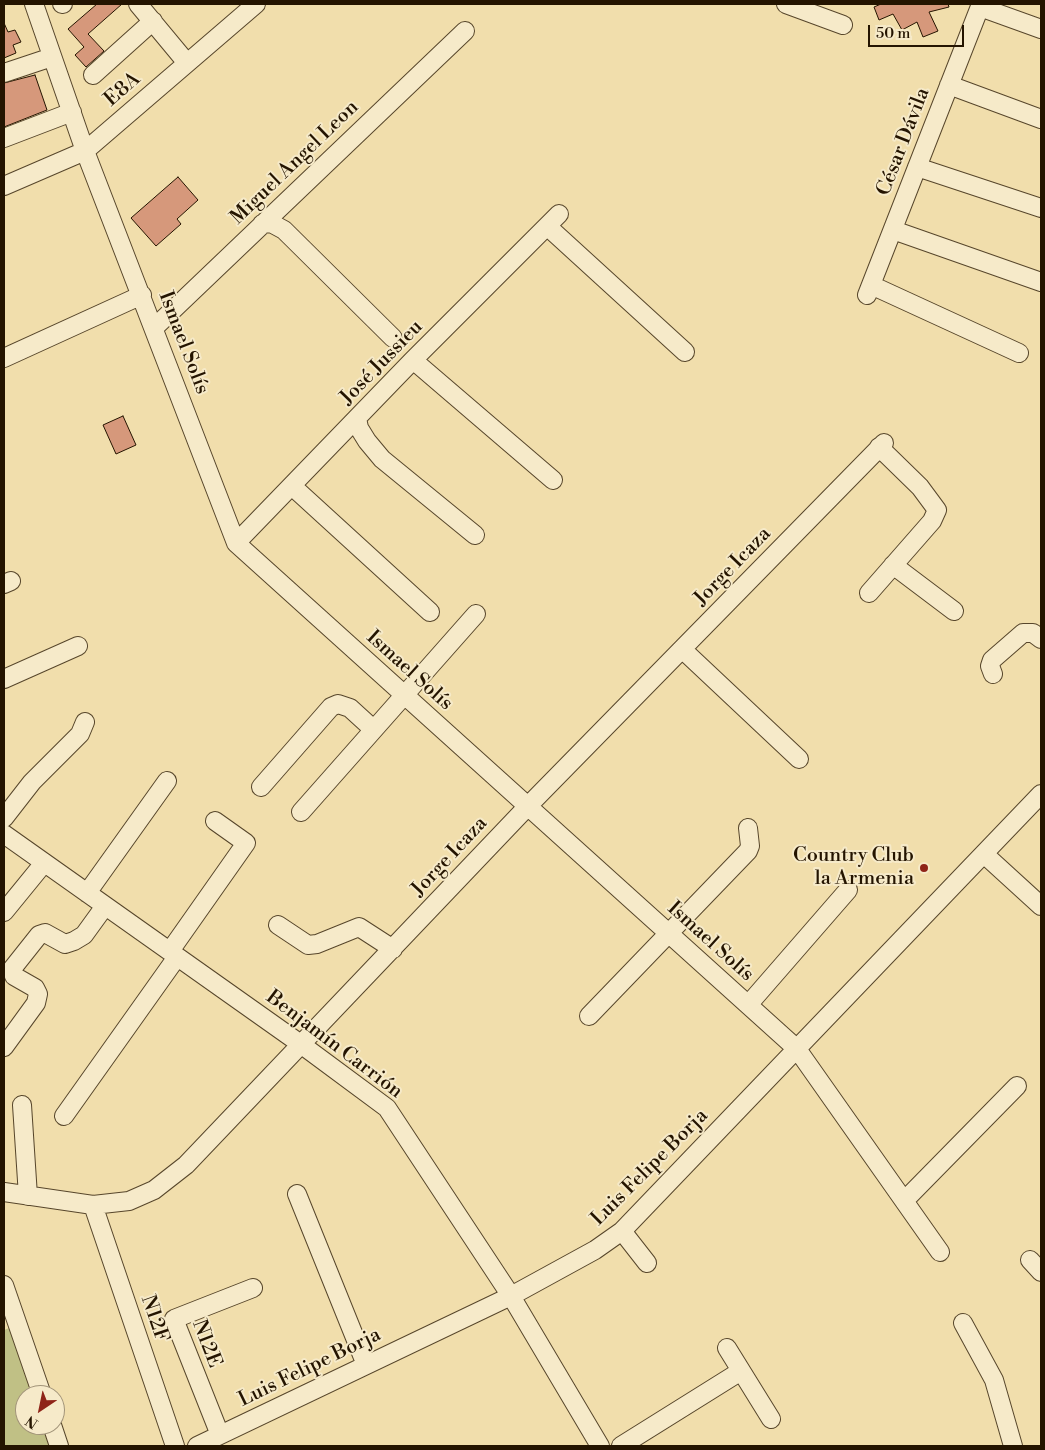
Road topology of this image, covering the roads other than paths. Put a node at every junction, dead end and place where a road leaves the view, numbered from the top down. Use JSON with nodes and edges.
{"nodes":[{"id":1,"x":34,"y":4,"type":"edge"},
{"id":2,"x":138,"y":4,"type":"edge"},
{"id":3,"x":256,"y":4,"type":"edge"},
{"id":4,"x":786,"y":4,"type":"edge"},
{"id":5,"x":981,"y":5,"type":"edge"},
{"id":6,"x":154,"y":21,"type":"junction"},
{"id":7,"x":843,"y":25,"type":"dead end"},
{"id":8,"x":1041,"y":30,"type":"edge"},
{"id":9,"x":464,"y":31,"type":"dead end"},
{"id":10,"x":52,"y":57,"type":"junction"},
{"id":11,"x":187,"y":63,"type":"junction"},
{"id":12,"x":4,"y":73,"type":"edge"},
{"id":13,"x":93,"y":75,"type":"dead end"},
{"id":14,"x":949,"y":85,"type":"junction"},
{"id":15,"x":72,"y":112,"type":"junction"},
{"id":16,"x":1041,"y":119,"type":"edge"},
{"id":17,"x":4,"y":138,"type":"edge"},
{"id":18,"x":85,"y":151,"type":"junction"},
{"id":19,"x":917,"y":167,"type":"junction"},
{"id":20,"x":4,"y":186,"type":"edge"},
{"id":21,"x":1041,"y":208,"type":"edge"},
{"id":22,"x":262,"y":224,"type":"junction"},
{"id":23,"x":893,"y":230,"type":"junction"},
{"id":24,"x":1041,"y":282,"type":"edge"},
{"id":25,"x":142,"y":295,"type":"junction"},
{"id":26,"x":154,"y":327,"type":"junction"},
{"id":27,"x":393,"y":338,"type":"dead end"},
{"id":28,"x":685,"y":352,"type":"dead end"},
{"id":29,"x":1019,"y":353,"type":"dead end"},
{"id":30,"x":4,"y":358,"type":"edge"},
{"id":31,"x":414,"y":360,"type":"junction"},
{"id":32,"x":357,"y":418,"type":"junction"},
{"id":33,"x":553,"y":480,"type":"dead end"},
{"id":34,"x":292,"y":486,"type":"junction"},
{"id":35,"x":475,"y":535,"type":"dead end"},
{"id":36,"x":236,"y":543,"type":"junction"},
{"id":37,"x":893,"y":565,"type":"junction"},
{"id":38,"x":869,"y":593,"type":"dead end"},
{"id":39,"x":954,"y":610,"type":"dead end"},
{"id":40,"x":430,"y":612,"type":"dead end"},
{"id":41,"x":476,"y":614,"type":"dead end"},
{"id":42,"x":1041,"y":639,"type":"edge"},
{"id":43,"x":78,"y":646,"type":"dead end"},
{"id":44,"x":682,"y":649,"type":"junction"},
{"id":45,"x":993,"y":674,"type":"dead end"},
{"id":46,"x":4,"y":679,"type":"edge"},
{"id":47,"x":403,"y":694,"type":"junction"},
{"id":48,"x":85,"y":722,"type":"dead end"},
{"id":49,"x":373,"y":729,"type":"junction"},
{"id":50,"x":800,"y":758,"type":"dead end"},
{"id":51,"x":167,"y":781,"type":"dead end"},
{"id":52,"x":261,"y":787,"type":"dead end"},
{"id":53,"x":1041,"y":794,"type":"edge"},
{"id":54,"x":528,"y":806,"type":"junction"},
{"id":55,"x":301,"y":812,"type":"dead end"},
{"id":56,"x":4,"y":818,"type":"edge"},
{"id":57,"x":215,"y":821,"type":"dead end"},
{"id":58,"x":748,"y":828,"type":"dead end"},
{"id":59,"x":4,"y":834,"type":"edge"},
{"id":60,"x":984,"y":854,"type":"junction"},
{"id":61,"x":44,"y":862,"type":"junction"},
{"id":62,"x":848,"y":890,"type":"dead end"},
{"id":63,"x":88,"y":893,"type":"junction"},
{"id":64,"x":105,"y":906,"type":"junction"},
{"id":65,"x":1041,"y":906,"type":"edge"},
{"id":66,"x":4,"y":912,"type":"edge"},
{"id":67,"x":278,"y":925,"type":"dead end"},
{"id":68,"x":668,"y":933,"type":"junction"},
{"id":69,"x":393,"y":949,"type":"junction"},
{"id":70,"x":174,"y":954,"type":"junction"},
{"id":71,"x":748,"y":1005,"type":"junction"},
{"id":72,"x":589,"y":1016,"type":"dead end"},
{"id":73,"x":302,"y":1045,"type":"junction"},
{"id":74,"x":4,"y":1047,"type":"edge"},
{"id":75,"x":797,"y":1049,"type":"junction"},
{"id":76,"x":1017,"y":1086,"type":"dead end"},
{"id":77,"x":22,"y":1105,"type":"dead end"},
{"id":78,"x":64,"y":1116,"type":"dead end"},
{"id":79,"x":4,"y":1192,"type":"edge"},
{"id":80,"x":297,"y":1194,"type":"dead end"},
{"id":81,"x":28,"y":1196,"type":"junction"},
{"id":82,"x":905,"y":1200,"type":"junction"},
{"id":83,"x":93,"y":1205,"type":"junction"},
{"id":84,"x":622,"y":1230,"type":"junction"},
{"id":85,"x":940,"y":1252,"type":"dead end"},
{"id":86,"x":647,"y":1263,"type":"dead end"},
{"id":87,"x":4,"y":1285,"type":"edge"},
{"id":88,"x":253,"y":1288,"type":"dead end"},
{"id":89,"x":511,"y":1296,"type":"junction"},
{"id":90,"x":10,"y":1321,"type":"edge"},
{"id":91,"x":964,"y":1322,"type":"dead end"},
{"id":92,"x":727,"y":1348,"type":"dead end"},
{"id":93,"x":366,"y":1364,"type":"junction"},
{"id":94,"x":741,"y":1371,"type":"junction"},
{"id":95,"x":38,"y":1385,"type":"edge"},
{"id":96,"x":771,"y":1419,"type":"dead end"},
{"id":97,"x":220,"y":1435,"type":"junction"},
{"id":98,"x":175,"y":1446,"type":"edge"},
{"id":99,"x":197,"y":1446,"type":"edge"},
{"id":100,"x":600,"y":1446,"type":"edge"},
{"id":101,"x":621,"y":1446,"type":"edge"},
{"id":102,"x":1013,"y":1446,"type":"edge"}],
"edges":[{"from":1,"to":10,"type":"street","name":"Ismael Solís"},
{"from":2,"to":6,"type":"street"},
{"from":3,"to":11,"type":"street","name":"E8A"},
{"from":4,"to":7,"type":"street"},
{"from":5,"to":8,"type":"street"},
{"from":5,"to":14,"type":"street","name":"César Dávila"},
{"from":6,"to":11,"type":"street"},
{"from":6,"to":13,"type":"street"},
{"from":9,"to":22,"type":"street","name":"Miguel Angel Leon"},
{"from":10,"to":12,"type":"street"},
{"from":10,"to":15,"type":"street","name":"Ismael Solís"},
{"from":11,"to":18,"type":"street","name":"E8A"},
{"from":14,"to":16,"type":"street"},
{"from":14,"to":19,"type":"street","name":"César Dávila"},
{"from":15,"to":17,"type":"street"},
{"from":15,"to":18,"type":"street","name":"Ismael Solís"},
{"from":18,"to":20,"type":"street","name":"E8A"},
{"from":18,"to":25,"type":"street","name":"Ismael Solís"},
{"from":19,"to":21,"type":"street"},
{"from":19,"to":23,"type":"street","name":"César Dávila"},
{"from":22,"to":26,"type":"street","name":"Miguel Angel Leon"},
{"from":22,"to":27,"type":"street"},
{"from":23,"to":24,"type":"street"},
{"from":23,"to":29,"type":"street","name":"César Dávila"},
{"from":25,"to":26,"type":"street","name":"Ismael Solís"},
{"from":25,"to":30,"type":"street"},
{"from":26,"to":36,"type":"street","name":"Ismael Solís"},
{"from":28,"to":31,"type":"street","name":"José Jussieu"},
{"from":31,"to":32,"type":"street","name":"José Jussieu"},
{"from":31,"to":33,"type":"street"},
{"from":32,"to":34,"type":"street","name":"José Jussieu"},
{"from":32,"to":35,"type":"street"},
{"from":34,"to":36,"type":"street","name":"José Jussieu"},
{"from":34,"to":40,"type":"street"},
{"from":36,"to":47,"type":"street","name":"Ismael Solís"},
{"from":37,"to":38,"type":"street"},
{"from":37,"to":39,"type":"street"},
{"from":37,"to":44,"type":"street","name":"Jorge Icaza"},
{"from":41,"to":47,"type":"street"},
{"from":42,"to":45,"type":"street"},
{"from":43,"to":46,"type":"street"},
{"from":44,"to":50,"type":"street"},
{"from":44,"to":54,"type":"street","name":"Jorge Icaza"},
{"from":47,"to":49,"type":"street"},
{"from":47,"to":54,"type":"street","name":"Ismael Solís"},
{"from":48,"to":56,"type":"street"},
{"from":49,"to":52,"type":"street"},
{"from":49,"to":55,"type":"street"},
{"from":51,"to":63,"type":"street"},
{"from":53,"to":60,"type":"street","name":"Luis Felipe Borja"},
{"from":54,"to":68,"type":"street","name":"Ismael Solís"},
{"from":54,"to":69,"type":"street","name":"Jorge Icaza"},
{"from":57,"to":70,"type":"street"},
{"from":58,"to":68,"type":"street"},
{"from":59,"to":61,"type":"street","name":"Benjamín Carrión"},
{"from":60,"to":65,"type":"street"},
{"from":60,"to":75,"type":"street","name":"Luis Felipe Borja"},
{"from":61,"to":63,"type":"street","name":"Benjamín Carrión"},
{"from":61,"to":66,"type":"street"},
{"from":62,"to":71,"type":"street"},
{"from":63,"to":64,"type":"street","name":"Benjamín Carrión"},
{"from":64,"to":70,"type":"street","name":"Benjamín Carrión"},
{"from":64,"to":74,"type":"street"},
{"from":67,"to":69,"type":"street"},
{"from":68,"to":71,"type":"street","name":"Ismael Solís"},
{"from":68,"to":72,"type":"street"},
{"from":69,"to":73,"type":"street","name":"Jorge Icaza"},
{"from":70,"to":73,"type":"street","name":"Benjamín Carrión"},
{"from":70,"to":78,"type":"street"},
{"from":71,"to":75,"type":"street","name":"Ismael Solís"},
{"from":73,"to":83,"type":"street","name":"Jorge Icaza"},
{"from":73,"to":89,"type":"street","name":"Benjamín Carrión"},
{"from":75,"to":82,"type":"street","name":"Ismael Solís"},
{"from":75,"to":84,"type":"street","name":"Luis Felipe Borja"},
{"from":76,"to":82,"type":"street"},
{"from":77,"to":81,"type":"street"},
{"from":79,"to":81,"type":"street","name":"Jorge Icaza"},
{"from":80,"to":93,"type":"street"},
{"from":81,"to":83,"type":"street","name":"Jorge Icaza"},
{"from":82,"to":85,"type":"street","name":"Ismael Solís"},
{"from":83,"to":98,"type":"street","name":"N12F"},
{"from":84,"to":86,"type":"street"},
{"from":84,"to":89,"type":"street","name":"Luis Felipe Borja"},
{"from":87,"to":90,"type":"street"},
{"from":88,"to":97,"type":"street","name":"N12E"},
{"from":89,"to":93,"type":"street","name":"Luis Felipe Borja"},
{"from":89,"to":100,"type":"street","name":"Benjamín Carrión"},
{"from":90,"to":95,"type":"street"},
{"from":91,"to":102,"type":"street"},
{"from":92,"to":94,"type":"street"},
{"from":93,"to":97,"type":"street","name":"Luis Felipe Borja"},
{"from":94,"to":96,"type":"street"},
{"from":94,"to":101,"type":"street"},
{"from":97,"to":99,"type":"street","name":"Luis Felipe Borja"}]}
